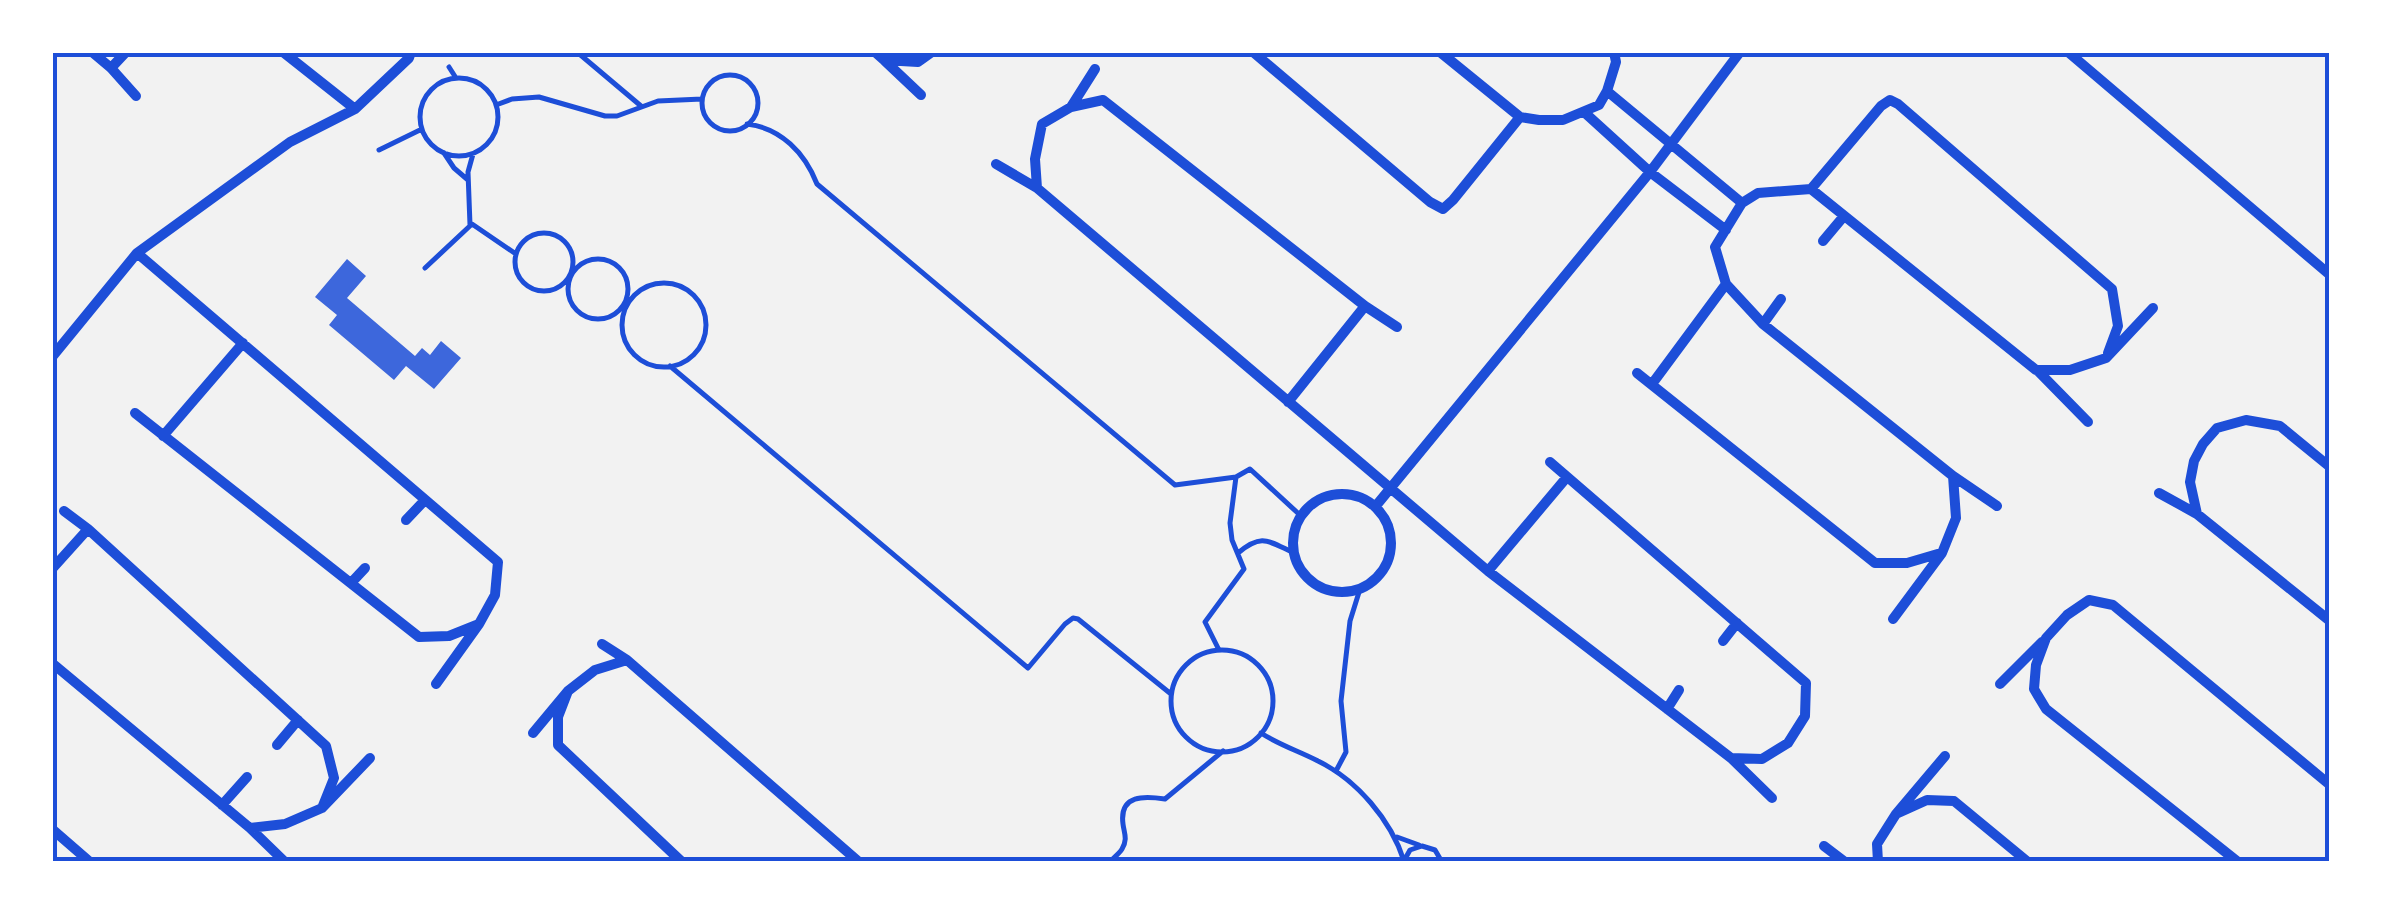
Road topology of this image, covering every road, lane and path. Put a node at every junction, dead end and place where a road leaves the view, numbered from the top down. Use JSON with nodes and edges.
{"nodes":[{"id":1,"x":92,"y":52,"type":"edge"},
{"id":2,"x":126,"y":52,"type":"edge"},
{"id":3,"x":283,"y":52,"type":"edge"},
{"id":4,"x":411,"y":52,"type":"edge"},
{"id":5,"x":577,"y":52,"type":"edge"},
{"id":6,"x":932,"y":52,"type":"edge"},
{"id":7,"x":1254,"y":52,"type":"edge"},
{"id":8,"x":1440,"y":52,"type":"edge"},
{"id":9,"x":1614,"y":52,"type":"edge"},
{"id":10,"x":1740,"y":52,"type":"edge"},
{"id":11,"x":2068,"y":52,"type":"edge"},
{"id":12,"x":879,"y":56,"type":"edge"},
{"id":13,"x":449,"y":67,"type":"dead end"},
{"id":14,"x":111,"y":68,"type":"junction"},
{"id":15,"x":1095,"y":69,"type":"dead end"},
{"id":16,"x":456,"y":78,"type":"junction"},
{"id":17,"x":1608,"y":91,"type":"junction"},
{"id":18,"x":921,"y":95,"type":"dead end"},
{"id":19,"x":136,"y":96,"type":"dead end"},
{"id":20,"x":702,"y":100,"type":"junction"},
{"id":21,"x":496,"y":105,"type":"junction"},
{"id":22,"x":641,"y":106,"type":"junction"},
{"id":23,"x":1071,"y":107,"type":"junction"},
{"id":24,"x":355,"y":109,"type":"junction"},
{"id":25,"x":1584,"y":112,"type":"junction"},
{"id":26,"x":1520,"y":116,"type":"junction"},
{"id":27,"x":747,"y":124,"type":"junction"},
{"id":28,"x":422,"y":129,"type":"junction"},
{"id":29,"x":1672,"y":144,"type":"junction"},
{"id":30,"x":379,"y":150,"type":"dead end"},
{"id":31,"x":444,"y":153,"type":"junction"},
{"id":32,"x":472,"y":154,"type":"junction"},
{"id":33,"x":996,"y":164,"type":"dead end"},
{"id":34,"x":1650,"y":172,"type":"junction"},
{"id":35,"x":468,"y":180,"type":"junction"},
{"id":36,"x":1037,"y":188,"type":"junction"},
{"id":37,"x":1811,"y":189,"type":"junction"},
{"id":38,"x":1742,"y":203,"type":"junction"},
{"id":39,"x":1844,"y":216,"type":"junction"},
{"id":40,"x":470,"y":224,"type":"junction"},
{"id":41,"x":1726,"y":230,"type":"junction"},
{"id":42,"x":1822,"y":242,"type":"dead end"},
{"id":43,"x":138,"y":252,"type":"junction"},
{"id":44,"x":516,"y":254,"type":"junction"},
{"id":45,"x":425,"y":268,"type":"dead end"},
{"id":46,"x":2330,"y":275,"type":"edge"},
{"id":47,"x":570,"y":276,"type":"junction"},
{"id":48,"x":1726,"y":284,"type":"junction"},
{"id":49,"x":1781,"y":298,"type":"dead end"},
{"id":50,"x":627,"y":302,"type":"junction"},
{"id":51,"x":1365,"y":306,"type":"junction"},
{"id":52,"x":2153,"y":308,"type":"dead end"},
{"id":53,"x":1763,"y":324,"type":"junction"},
{"id":54,"x":1397,"y":328,"type":"dead end"},
{"id":55,"x":243,"y":343,"type":"junction"},
{"id":56,"x":52,"y":357,"type":"edge"},
{"id":57,"x":2106,"y":358,"type":"junction"},
{"id":58,"x":670,"y":366,"type":"junction"},
{"id":59,"x":2036,"y":370,"type":"junction"},
{"id":60,"x":1636,"y":373,"type":"dead end"},
{"id":61,"x":1652,"y":384,"type":"junction"},
{"id":62,"x":1288,"y":402,"type":"junction"},
{"id":63,"x":135,"y":414,"type":"dead end"},
{"id":64,"x":2088,"y":422,"type":"dead end"},
{"id":65,"x":164,"y":436,"type":"junction"},
{"id":66,"x":1550,"y":462,"type":"dead end"},
{"id":67,"x":2330,"y":467,"type":"edge"},
{"id":68,"x":1952,"y":476,"type":"junction"},
{"id":69,"x":1236,"y":477,"type":"junction"},
{"id":70,"x":1568,"y":477,"type":"junction"},
{"id":71,"x":1390,"y":488,"type":"junction"},
{"id":72,"x":2159,"y":493,"type":"dead end"},
{"id":73,"x":425,"y":500,"type":"junction"},
{"id":74,"x":1997,"y":506,"type":"dead end"},
{"id":75,"x":1375,"y":507,"type":"junction"},
{"id":76,"x":64,"y":511,"type":"dead end"},
{"id":77,"x":2197,"y":514,"type":"junction"},
{"id":78,"x":1301,"y":516,"type":"junction"},
{"id":79,"x":406,"y":520,"type":"dead end"},
{"id":80,"x":88,"y":528,"type":"junction"},
{"id":81,"x":1238,"y":553,"type":"junction"},
{"id":82,"x":1294,"y":553,"type":"junction"},
{"id":83,"x":1942,"y":553,"type":"junction"},
{"id":84,"x":365,"y":568,"type":"dead end"},
{"id":85,"x":52,"y":569,"type":"edge"},
{"id":86,"x":1488,"y":571,"type":"junction"},
{"id":87,"x":351,"y":584,"type":"junction"},
{"id":88,"x":1360,"y":589,"type":"junction"},
{"id":89,"x":1893,"y":619,"type":"dead end"},
{"id":90,"x":2330,"y":622,"type":"edge"},
{"id":91,"x":1738,"y":623,"type":"junction"},
{"id":92,"x":479,"y":624,"type":"junction"},
{"id":93,"x":2046,"y":638,"type":"junction"},
{"id":94,"x":1723,"y":640,"type":"dead end"},
{"id":95,"x":602,"y":644,"type":"dead end"},
{"id":96,"x":1220,"y":650,"type":"junction"},
{"id":97,"x":628,"y":660,"type":"junction"},
{"id":98,"x":52,"y":663,"type":"edge"},
{"id":99,"x":436,"y":684,"type":"dead end"},
{"id":100,"x":2000,"y":684,"type":"dead end"},
{"id":101,"x":1680,"y":690,"type":"dead end"},
{"id":102,"x":568,"y":691,"type":"junction"},
{"id":103,"x":1172,"y":694,"type":"junction"},
{"id":104,"x":1666,"y":709,"type":"junction"},
{"id":105,"x":298,"y":720,"type":"junction"},
{"id":106,"x":533,"y":733,"type":"dead end"},
{"id":107,"x":1261,"y":734,"type":"junction"},
{"id":108,"x":277,"y":745,"type":"dead end"},
{"id":109,"x":1223,"y":752,"type":"junction"},
{"id":110,"x":1946,"y":756,"type":"dead end"},
{"id":111,"x":370,"y":758,"type":"dead end"},
{"id":112,"x":1731,"y":758,"type":"junction"},
{"id":113,"x":1336,"y":771,"type":"junction"},
{"id":114,"x":247,"y":777,"type":"dead end"},
{"id":115,"x":2330,"y":785,"type":"edge"},
{"id":116,"x":1772,"y":798,"type":"dead end"},
{"id":117,"x":222,"y":805,"type":"junction"},
{"id":118,"x":322,"y":808,"type":"junction"},
{"id":119,"x":1896,"y":814,"type":"junction"},
{"id":120,"x":250,"y":828,"type":"junction"},
{"id":121,"x":52,"y":829,"type":"edge"},
{"id":122,"x":1393,"y":835,"type":"junction"},
{"id":123,"x":1422,"y":846,"type":"junction"},
{"id":124,"x":1824,"y":846,"type":"dead end"},
{"id":125,"x":1404,"y":861,"type":"edge"},
{"id":126,"x":90,"y":862,"type":"edge"},
{"id":127,"x":285,"y":862,"type":"edge"},
{"id":128,"x":682,"y":862,"type":"edge"},
{"id":129,"x":859,"y":862,"type":"edge"},
{"id":130,"x":1110,"y":862,"type":"edge"},
{"id":131,"x":1442,"y":862,"type":"edge"},
{"id":132,"x":1845,"y":862,"type":"edge"},
{"id":133,"x":1878,"y":862,"type":"edge"},
{"id":134,"x":2028,"y":862,"type":"edge"},
{"id":135,"x":2238,"y":862,"type":"edge"}],
"edges":[{"from":1,"to":14,"type":"street"},
{"from":2,"to":14,"type":"street"},
{"from":3,"to":24,"type":"street"},
{"from":4,"to":24,"type":"street"},
{"from":5,"to":22,"type":"path"},
{"from":6,"to":12,"type":"street"},
{"from":7,"to":26,"type":"street"},
{"from":8,"to":26,"type":"street"},
{"from":9,"to":17,"type":"street"},
{"from":10,"to":29,"type":"street"},
{"from":11,"to":46,"type":"street"},
{"from":12,"to":18,"type":"street"},
{"from":13,"to":16,"type":"path"},
{"from":14,"to":19,"type":"street"},
{"from":15,"to":23,"type":"street"},
{"from":16,"to":21,"type":"path"},
{"from":16,"to":28,"type":"path"},
{"from":17,"to":25,"type":"street"},
{"from":17,"to":29,"type":"street"},
{"from":20,"to":22,"type":"path"},
{"from":20,"to":27,"type":"path"},
{"from":20,"to":27,"type":"path"},
{"from":21,"to":22,"type":"path"},
{"from":21,"to":32,"type":"path"},
{"from":23,"to":36,"type":"street"},
{"from":23,"to":51,"type":"street"},
{"from":24,"to":43,"type":"street"},
{"from":25,"to":26,"type":"street"},
{"from":25,"to":34,"type":"street"},
{"from":27,"to":69,"type":"path"},
{"from":28,"to":30,"type":"path"},
{"from":28,"to":31,"type":"path"},
{"from":29,"to":34,"type":"street"},
{"from":29,"to":38,"type":"street"},
{"from":31,"to":32,"type":"path"},
{"from":31,"to":35,"type":"path"},
{"from":32,"to":35,"type":"path"},
{"from":33,"to":36,"type":"street"},
{"from":34,"to":41,"type":"street"},
{"from":34,"to":71,"type":"street"},
{"from":35,"to":40,"type":"path"},
{"from":36,"to":62,"type":"street"},
{"from":37,"to":38,"type":"street"},
{"from":37,"to":39,"type":"street"},
{"from":37,"to":57,"type":"street"},
{"from":38,"to":41,"type":"street"},
{"from":39,"to":42,"type":"street"},
{"from":39,"to":59,"type":"street"},
{"from":40,"to":44,"type":"path"},
{"from":40,"to":45,"type":"path"},
{"from":41,"to":48,"type":"street"},
{"from":43,"to":55,"type":"street"},
{"from":43,"to":56,"type":"street"},
{"from":44,"to":47,"type":"path"},
{"from":44,"to":47,"type":"path"},
{"from":47,"to":50,"type":"path"},
{"from":47,"to":50,"type":"path"},
{"from":48,"to":53,"type":"street"},
{"from":48,"to":61,"type":"street"},
{"from":49,"to":53,"type":"street"},
{"from":50,"to":58,"type":"path"},
{"from":50,"to":58,"type":"path"},
{"from":51,"to":54,"type":"street"},
{"from":51,"to":62,"type":"street"},
{"from":52,"to":57,"type":"street"},
{"from":53,"to":68,"type":"street"},
{"from":55,"to":65,"type":"street"},
{"from":55,"to":73,"type":"street"},
{"from":57,"to":59,"type":"street"},
{"from":58,"to":103,"type":"path"},
{"from":59,"to":64,"type":"street"},
{"from":60,"to":61,"type":"street"},
{"from":61,"to":83,"type":"street"},
{"from":62,"to":71,"type":"street"},
{"from":63,"to":65,"type":"street"},
{"from":65,"to":87,"type":"street"},
{"from":66,"to":70,"type":"street"},
{"from":67,"to":77,"type":"street"},
{"from":68,"to":74,"type":"street"},
{"from":68,"to":83,"type":"street"},
{"from":69,"to":78,"type":"path"},
{"from":69,"to":81,"type":"path"},
{"from":70,"to":86,"type":"street"},
{"from":70,"to":91,"type":"street"},
{"from":71,"to":75,"type":"street"},
{"from":71,"to":86,"type":"street"},
{"from":72,"to":77,"type":"street"},
{"from":73,"to":79,"type":"street"},
{"from":73,"to":92,"type":"street"},
{"from":75,"to":78,"type":"street"},
{"from":75,"to":88,"type":"street"},
{"from":76,"to":80,"type":"street"},
{"from":77,"to":90,"type":"street"},
{"from":78,"to":82,"type":"street"},
{"from":80,"to":85,"type":"street"},
{"from":80,"to":105,"type":"street"},
{"from":81,"to":82,"type":"path"},
{"from":81,"to":96,"type":"path"},
{"from":82,"to":88,"type":"street"},
{"from":83,"to":89,"type":"street"},
{"from":84,"to":87,"type":"street"},
{"from":86,"to":104,"type":"street"},
{"from":87,"to":92,"type":"street"},
{"from":88,"to":113,"type":"path"},
{"from":91,"to":94,"type":"street"},
{"from":91,"to":112,"type":"street"},
{"from":92,"to":99,"type":"street"},
{"from":93,"to":100,"type":"street"},
{"from":93,"to":115,"type":"street"},
{"from":93,"to":135,"type":"street"},
{"from":95,"to":97,"type":"street"},
{"from":96,"to":103,"type":"path"},
{"from":96,"to":107,"type":"path"},
{"from":97,"to":102,"type":"street"},
{"from":97,"to":129,"type":"street"},
{"from":98,"to":117,"type":"street"},
{"from":101,"to":104,"type":"street"},
{"from":102,"to":106,"type":"street"},
{"from":102,"to":128,"type":"street"},
{"from":103,"to":109,"type":"path"},
{"from":104,"to":112,"type":"street"},
{"from":105,"to":108,"type":"street"},
{"from":105,"to":118,"type":"street"},
{"from":107,"to":109,"type":"path"},
{"from":107,"to":113,"type":"path"},
{"from":109,"to":130,"type":"path"},
{"from":110,"to":119,"type":"street"},
{"from":111,"to":118,"type":"street"},
{"from":112,"to":116,"type":"street"},
{"from":113,"to":122,"type":"path"},
{"from":114,"to":117,"type":"street"},
{"from":117,"to":120,"type":"street"},
{"from":118,"to":120,"type":"street"},
{"from":119,"to":133,"type":"street"},
{"from":119,"to":134,"type":"street"},
{"from":120,"to":127,"type":"street"},
{"from":121,"to":126,"type":"street"},
{"from":122,"to":123,"type":"path"},
{"from":122,"to":125,"type":"path"},
{"from":123,"to":125,"type":"path"},
{"from":123,"to":131,"type":"path"},
{"from":124,"to":132,"type":"street"}]}
